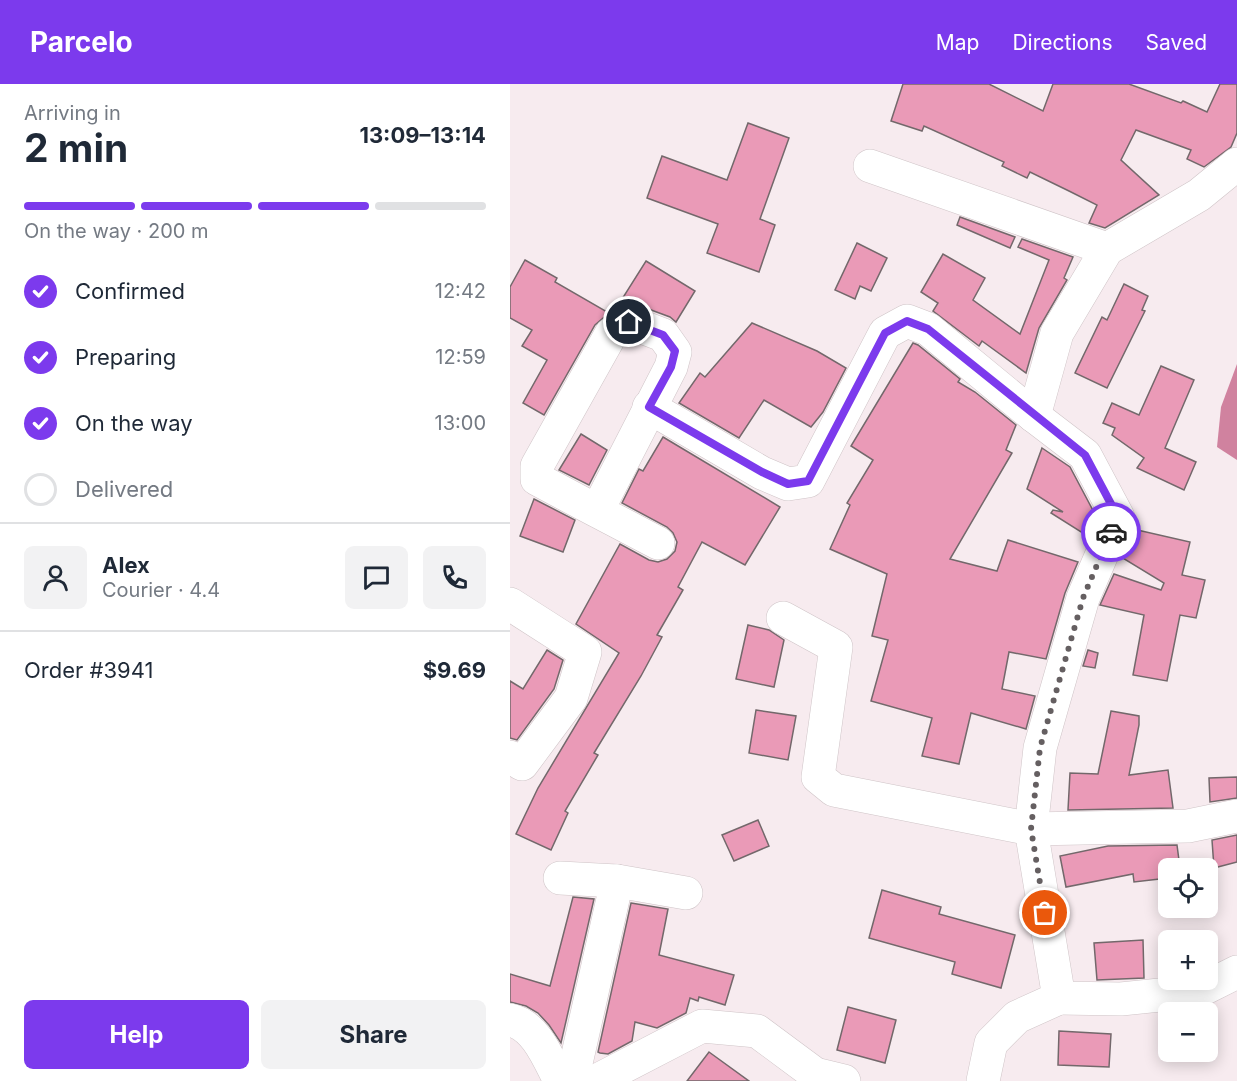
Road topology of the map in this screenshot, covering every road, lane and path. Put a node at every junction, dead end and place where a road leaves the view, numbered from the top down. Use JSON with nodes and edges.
{"nodes":[{"id":1,"x":1237,"y":164,"type":"edge"},
{"id":2,"x":870,"y":166,"type":"dead end"},
{"id":3,"x":1107,"y":249,"type":"junction"},
{"id":4,"x":649,"y":407,"type":"junction"},
{"id":5,"x":1034,"y":416,"type":"junction"},
{"id":6,"x":597,"y":511,"type":"junction"},
{"id":7,"x":658,"y":543,"type":"dead end"},
{"id":8,"x":510,"y":604,"type":"edge"},
{"id":9,"x":783,"y":618,"type":"dead end"},
{"id":10,"x":510,"y":757,"type":"edge"},
{"id":11,"x":1237,"y":816,"type":"edge"},
{"id":12,"x":1031,"y":829,"type":"junction"},
{"id":13,"x":560,"y":878,"type":"dead end"},
{"id":14,"x":617,"y":881,"type":"junction"},
{"id":15,"x":686,"y":892,"type":"dead end"},
{"id":16,"x":1237,"y":972,"type":"edge"},
{"id":17,"x":1059,"y":998,"type":"junction"},
{"id":18,"x":510,"y":1020,"type":"edge"},
{"id":19,"x":823,"y":1079,"type":"edge"},
{"id":20,"x":560,"y":1081,"type":"edge"},
{"id":21,"x":572,"y":1081,"type":"edge"},
{"id":22,"x":597,"y":1081,"type":"edge"},
{"id":23,"x":983,"y":1081,"type":"edge"}],
"edges":[{"from":1,"to":3,"type":"street"},
{"from":2,"to":3,"type":"street"},
{"from":3,"to":5,"type":"street"},
{"from":4,"to":5,"type":"street"},
{"from":4,"to":6,"type":"street"},
{"from":4,"to":6,"type":"street"},
{"from":5,"to":12,"type":"street"},
{"from":6,"to":7,"type":"street"},
{"from":8,"to":10,"type":"street"},
{"from":9,"to":12,"type":"street"},
{"from":11,"to":12,"type":"street"},
{"from":12,"to":17,"type":"street"},
{"from":13,"to":14,"type":"street"},
{"from":14,"to":15,"type":"street"},
{"from":14,"to":21,"type":"street"},
{"from":16,"to":17,"type":"street"},
{"from":17,"to":23,"type":"street"},
{"from":18,"to":20,"type":"street"},
{"from":19,"to":22,"type":"street"}]}
